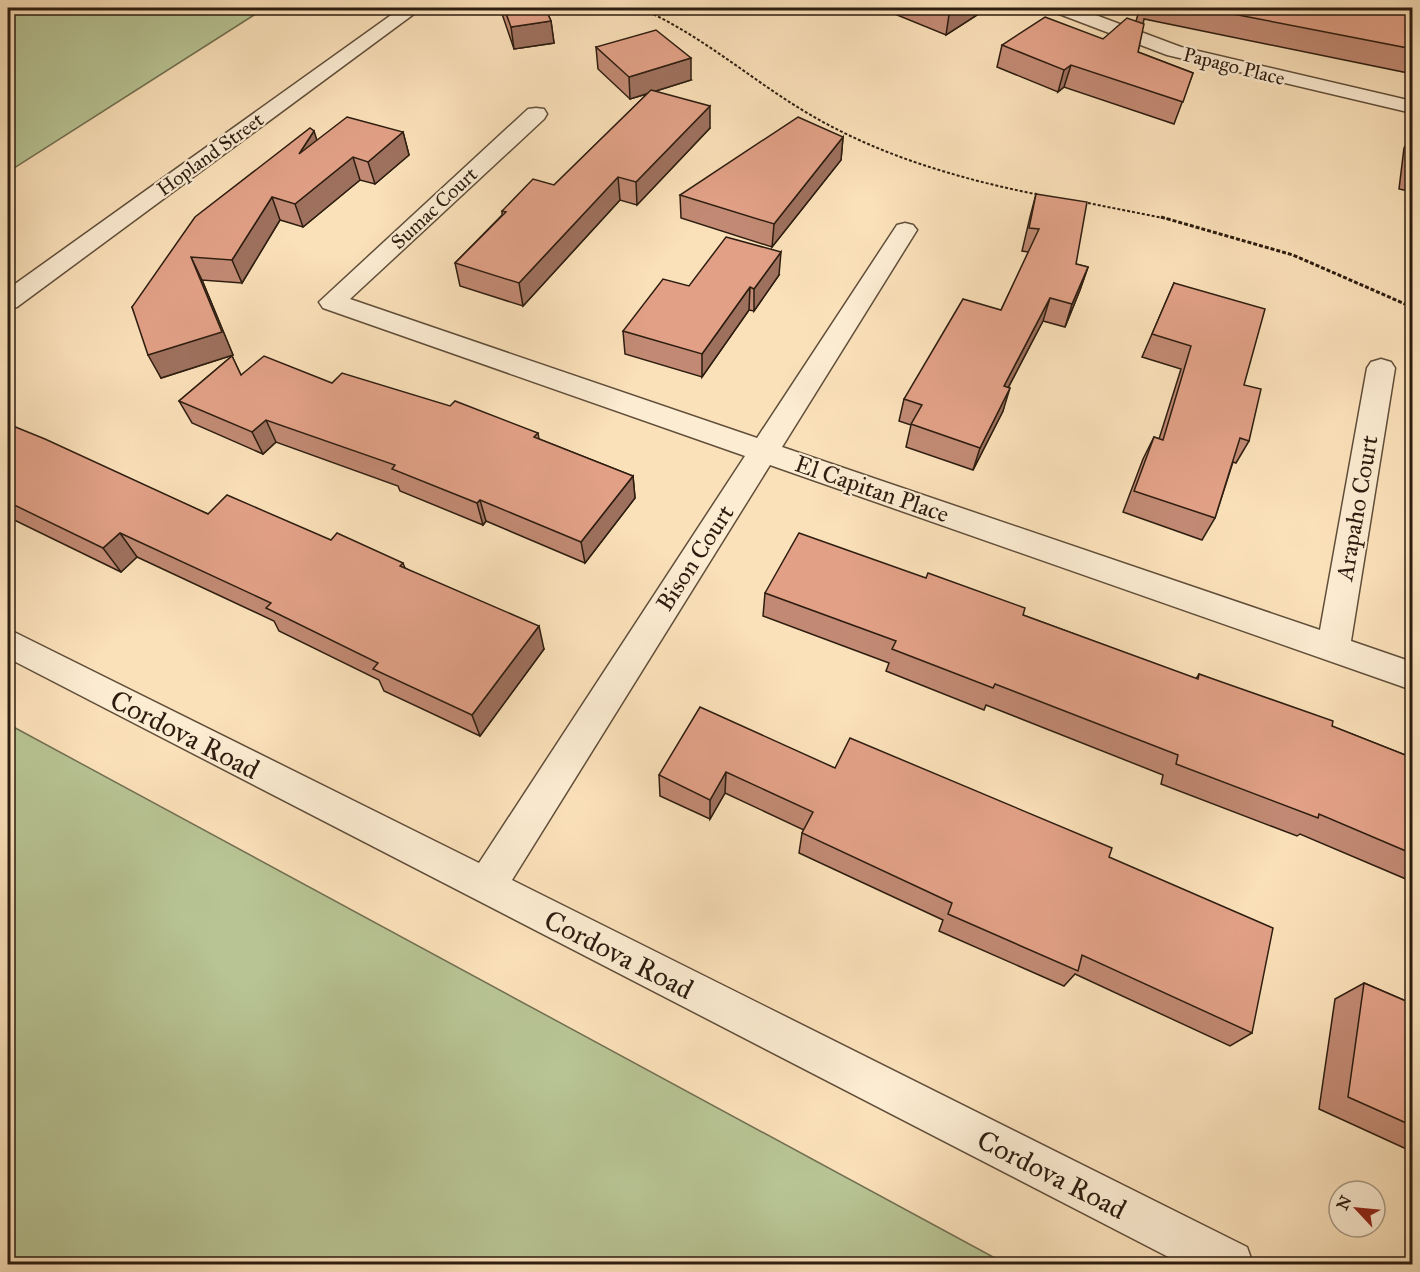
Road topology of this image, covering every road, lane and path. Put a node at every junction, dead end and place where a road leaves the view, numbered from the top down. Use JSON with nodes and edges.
{"nodes":[{"id":1,"x":413,"y":8,"type":"edge"},
{"id":2,"x":640,"y":8,"type":"edge"},
{"id":3,"x":1061,"y":8,"type":"edge"},
{"id":4,"x":1413,"y":107,"type":"edge"},
{"id":5,"x":536,"y":114,"type":"dead end"},
{"id":6,"x":1042,"y":195,"type":"edge"},
{"id":7,"x":1076,"y":201,"type":"edge"},
{"id":8,"x":905,"y":230,"type":"dead end"},
{"id":9,"x":8,"y":302,"type":"edge"},
{"id":10,"x":332,"y":302,"type":"joint"},
{"id":11,"x":1413,"y":307,"type":"edge"},
{"id":12,"x":1381,"y":368,"type":"dead end"},
{"id":13,"x":764,"y":451,"type":"junction"},
{"id":14,"x":8,"y":643,"type":"edge"},
{"id":15,"x":1333,"y":648,"type":"junction"},
{"id":16,"x":1413,"y":676,"type":"edge"},
{"id":17,"x":486,"y":886,"type":"junction"},
{"id":18,"x":1230,"y":1264,"type":"edge"}],
"edges":[{"from":1,"to":9,"type":"street","name":"Hopland Street"},
{"from":2,"to":6,"type":"path"},
{"from":3,"to":4,"type":"street","name":"Papago Place"},
{"from":5,"to":10,"type":"street","name":"Sumac Court"},
{"from":7,"to":11,"type":"path"},
{"from":8,"to":13,"type":"street","name":"Bison Court"},
{"from":10,"to":13,"type":"street","name":"El Capitan Place"},
{"from":12,"to":15,"type":"street","name":"Arapaho Court"},
{"from":13,"to":15,"type":"street","name":"El Capitan Place"},
{"from":13,"to":17,"type":"street","name":"Bison Court"},
{"from":14,"to":17,"type":"street","name":"Cordova Road"},
{"from":15,"to":16,"type":"street","name":"El Capitan Place"},
{"from":17,"to":18,"type":"street","name":"Cordova Road"}]}
